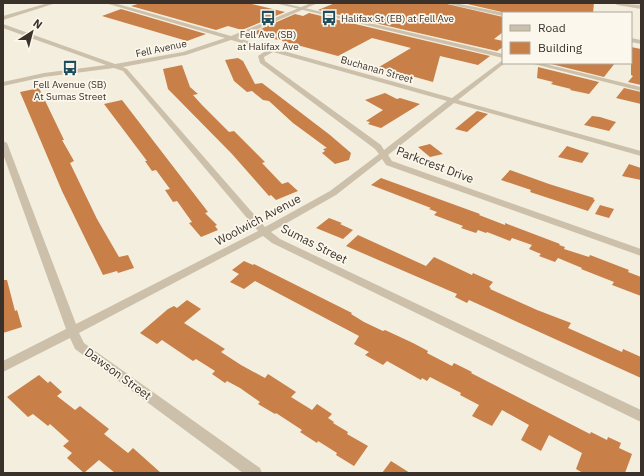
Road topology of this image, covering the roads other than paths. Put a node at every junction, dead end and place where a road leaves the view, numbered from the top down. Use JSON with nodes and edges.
{"nodes":[{"id":1,"x":53,"y":3,"type":"edge"},
{"id":2,"x":108,"y":3,"type":"edge"},
{"id":3,"x":277,"y":3,"type":"edge"},
{"id":4,"x":316,"y":3,"type":"edge"},
{"id":5,"x":447,"y":3,"type":"edge"},
{"id":6,"x":617,"y":3,"type":"edge"},
{"id":7,"x":641,"y":7,"type":"edge"},
{"id":8,"x":302,"y":9,"type":"junction"},
{"id":9,"x":502,"y":14,"type":"edge"},
{"id":10,"x":3,"y":18,"type":"edge"},
{"id":11,"x":3,"y":26,"type":"edge"},
{"id":12,"x":229,"y":38,"type":"junction"},
{"id":13,"x":271,"y":50,"type":"junction"},
{"id":14,"x":502,"y":56,"type":"edge"},
{"id":15,"x":502,"y":63,"type":"edge"},
{"id":16,"x":537,"y":64,"type":"edge"},
{"id":17,"x":115,"y":66,"type":"junction"},
{"id":18,"x":3,"y":84,"type":"edge"},
{"id":19,"x":641,"y":89,"type":"edge"},
{"id":20,"x":453,"y":101,"type":"junction"},
{"id":21,"x":3,"y":143,"type":"edge"},
{"id":22,"x":384,"y":154,"type":"junction"},
{"id":23,"x":641,"y":154,"type":"edge"},
{"id":24,"x":264,"y":232,"type":"junction"},
{"id":25,"x":641,"y":253,"type":"edge"},
{"id":26,"x":74,"y":331,"type":"junction"},
{"id":27,"x":3,"y":367,"type":"edge"},
{"id":28,"x":641,"y":416,"type":"edge"},
{"id":29,"x":255,"y":473,"type":"edge"}],
"edges":[{"from":1,"to":10,"type":"street"},
{"from":2,"to":12,"type":"street","name":"Buchanan Street"},
{"from":3,"to":8,"type":"street"},
{"from":4,"to":8,"type":"street","name":"Fell Avenue"},
{"from":5,"to":9,"type":"street"},
{"from":6,"to":7,"type":"street"},
{"from":8,"to":12,"type":"street","name":"Fell Avenue"},
{"from":8,"to":14,"type":"street"},
{"from":11,"to":17,"type":"street","name":"Sumas Street"},
{"from":12,"to":13,"type":"street","name":"Buchanan Street"},
{"from":12,"to":17,"type":"street","name":"Fell Avenue"},
{"from":13,"to":20,"type":"street","name":"Buchanan Street"},
{"from":13,"to":22,"type":"street","name":"Parkcrest Drive"},
{"from":15,"to":20,"type":"street","name":"Woolwich Avenue"},
{"from":16,"to":19,"type":"street"},
{"from":17,"to":18,"type":"street","name":"Fell Avenue"},
{"from":17,"to":24,"type":"street","name":"Sumas Street"},
{"from":20,"to":22,"type":"street","name":"Woolwich Avenue"},
{"from":20,"to":23,"type":"street","name":"Buchanan Street"},
{"from":21,"to":26,"type":"street","name":"Dawson Street"},
{"from":22,"to":24,"type":"street","name":"Woolwich Avenue"},
{"from":22,"to":25,"type":"street","name":"Parkcrest Drive"},
{"from":24,"to":26,"type":"street","name":"Woolwich Avenue"},
{"from":24,"to":28,"type":"street","name":"Sumas Street"},
{"from":26,"to":27,"type":"street","name":"Woolwich Avenue"},
{"from":26,"to":29,"type":"street","name":"Dawson Street"}]}
